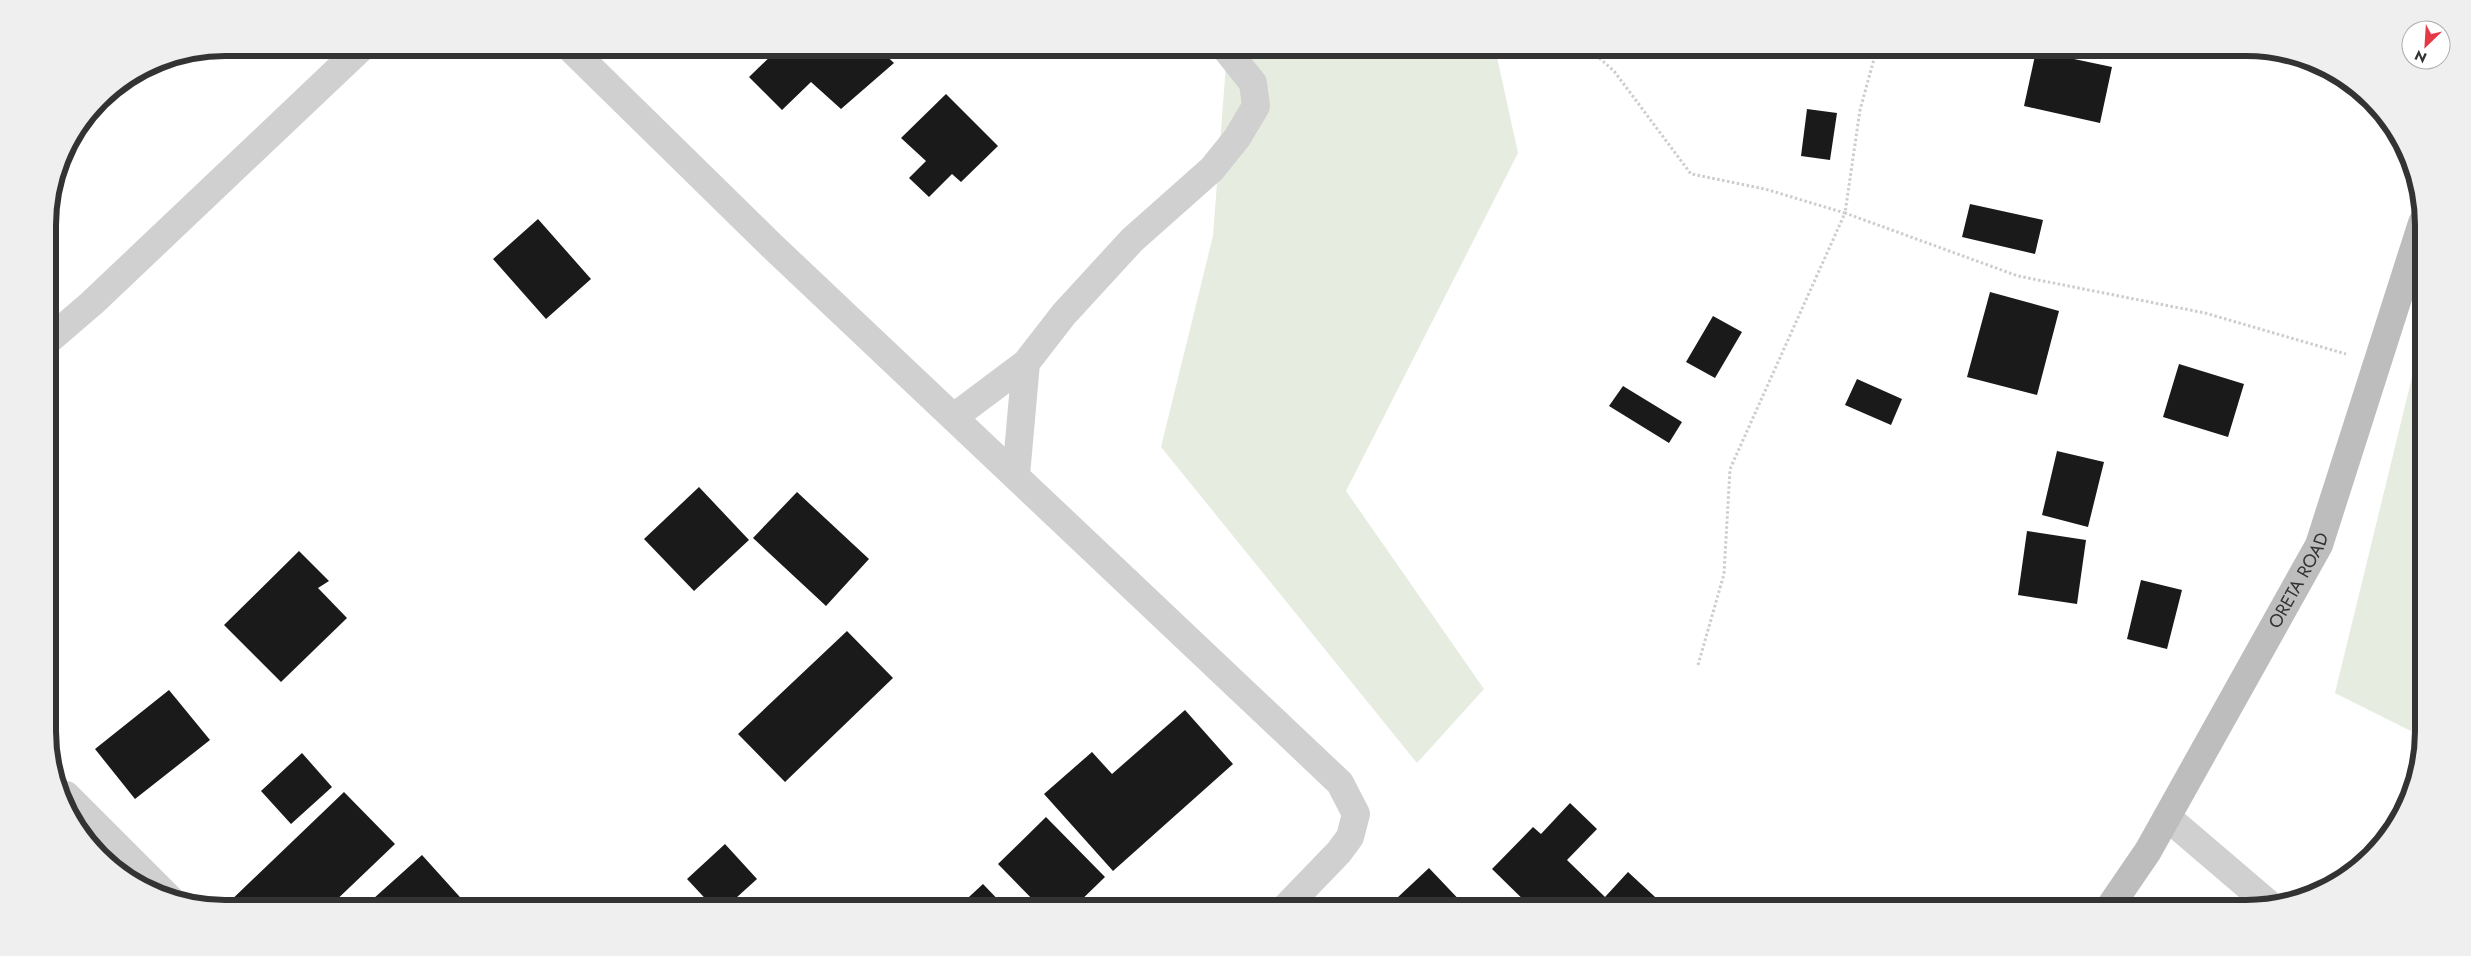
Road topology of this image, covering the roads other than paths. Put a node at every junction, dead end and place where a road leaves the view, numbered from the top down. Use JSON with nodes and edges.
{"nodes":[{"id":1,"x":353,"y":56,"type":"edge"},
{"id":2,"x":578,"y":56,"type":"edge"},
{"id":3,"x":1231,"y":56,"type":"edge"},
{"id":4,"x":2415,"y":245,"type":"edge"},
{"id":5,"x":57,"y":333,"type":"edge"},
{"id":6,"x":1026,"y":363,"type":"junction"},
{"id":7,"x":954,"y":417,"type":"junction"},
{"id":8,"x":1016,"y":475,"type":"junction"},
{"id":9,"x":72,"y":801,"type":"edge"},
{"id":10,"x":2167,"y":818,"type":"junction"},
{"id":11,"x":155,"y":884,"type":"edge"},
{"id":12,"x":1293,"y":899,"type":"edge"},
{"id":13,"x":2116,"y":899,"type":"edge"},
{"id":14,"x":2262,"y":899,"type":"edge"}],
"edges":[{"from":1,"to":5,"type":"street"},
{"from":2,"to":7,"type":"street"},
{"from":3,"to":6,"type":"street"},
{"from":4,"to":10,"type":"street","name":"ORETA ROAD"},
{"from":6,"to":7,"type":"street"},
{"from":6,"to":8,"type":"street"},
{"from":7,"to":8,"type":"street"},
{"from":8,"to":12,"type":"street"},
{"from":9,"to":11,"type":"street"},
{"from":10,"to":13,"type":"street","name":"ORETA ROAD"},
{"from":10,"to":14,"type":"street"}]}
